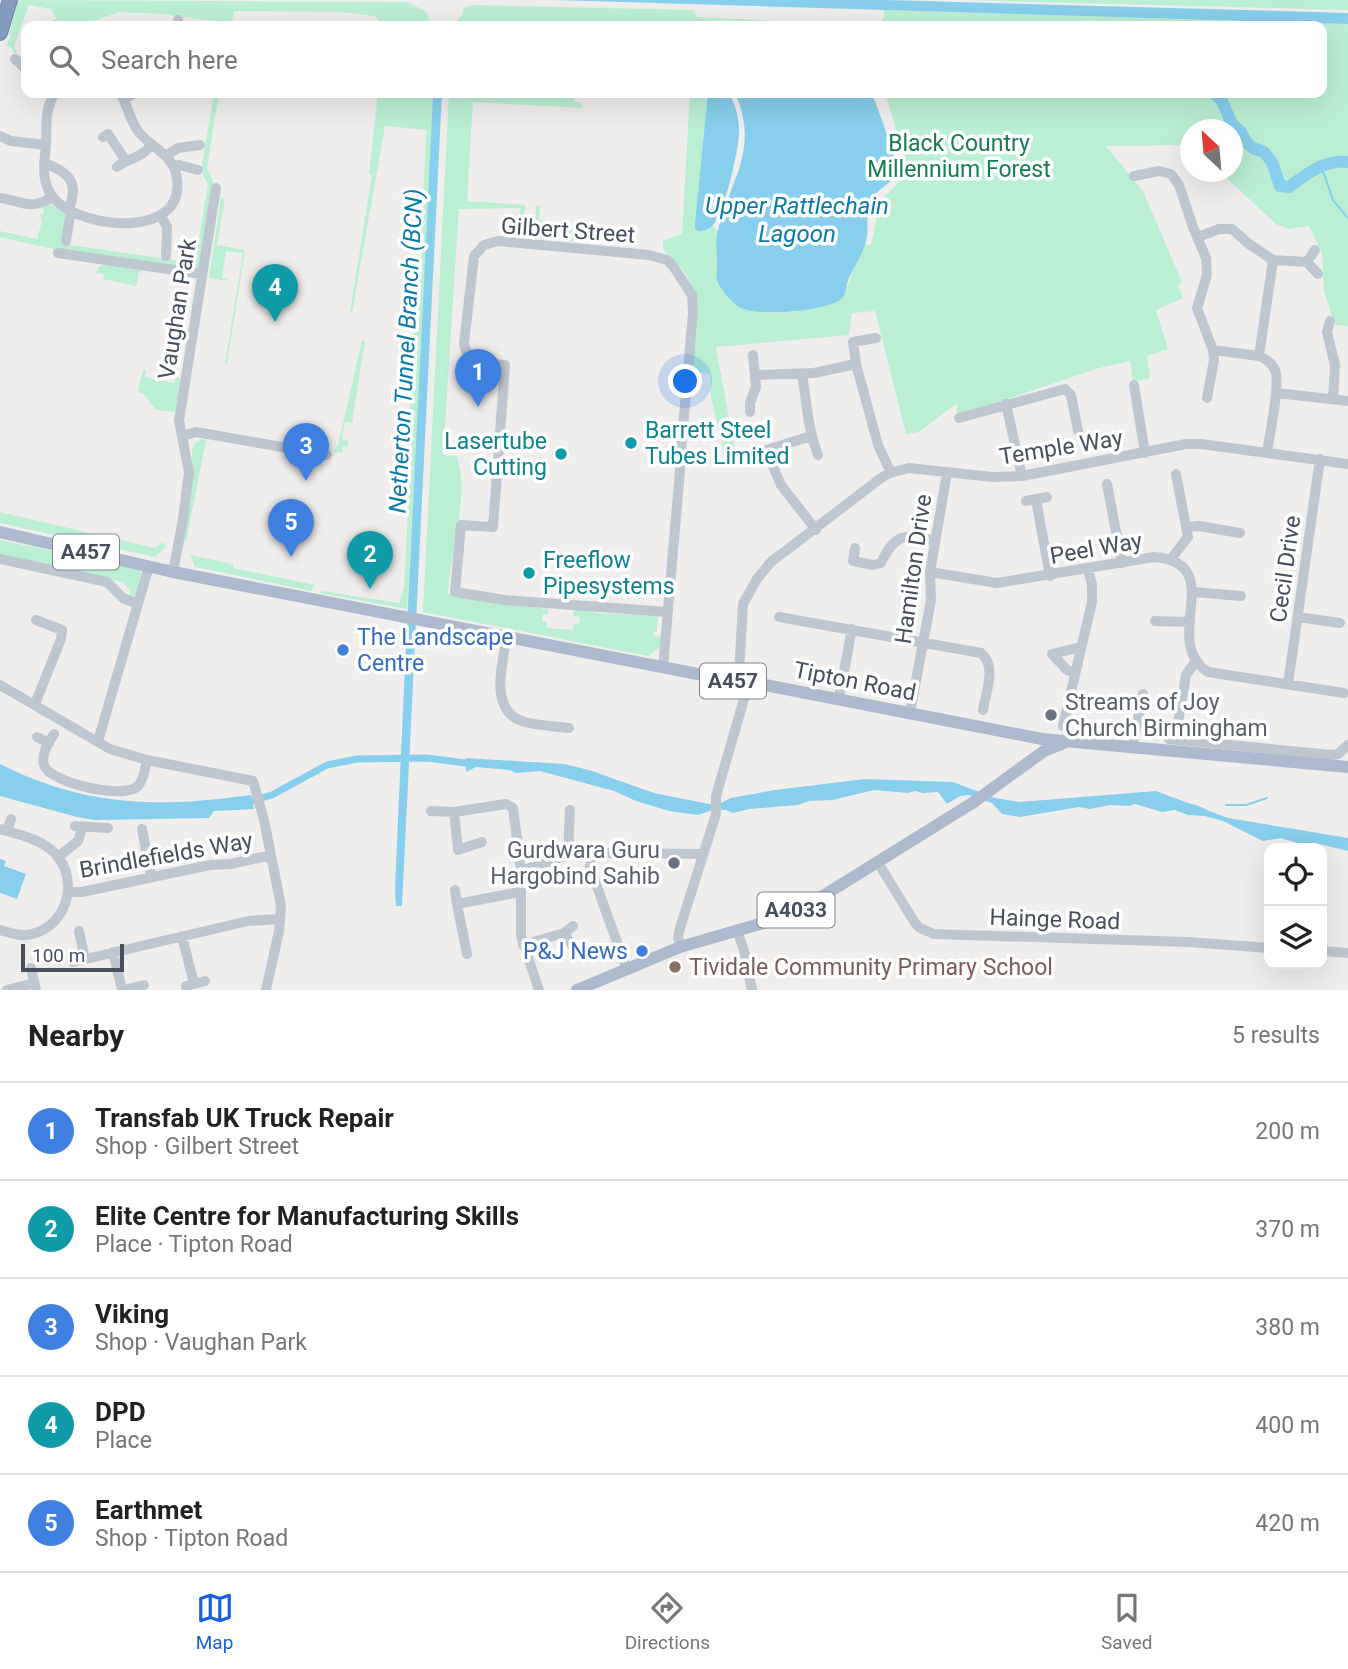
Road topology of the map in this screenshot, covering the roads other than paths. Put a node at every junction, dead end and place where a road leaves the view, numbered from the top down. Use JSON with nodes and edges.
{"nodes":[{"id":1,"x":10,"y":0,"type":"edge"},
{"id":2,"x":0,"y":33,"type":"edge"},
{"id":3,"x":15,"y":59,"type":"dead end"},
{"id":4,"x":21,"y":64,"type":"edge"},
{"id":5,"x":52,"y":98,"type":"edge"},
{"id":6,"x":123,"y":98,"type":"edge"},
{"id":7,"x":0,"y":136,"type":"edge"},
{"id":8,"x":103,"y":137,"type":"dead end"},
{"id":9,"x":152,"y":144,"type":"junction"},
{"id":10,"x":46,"y":145,"type":"junction"},
{"id":11,"x":200,"y":145,"type":"dead end"},
{"id":12,"x":167,"y":155,"type":"junction"},
{"id":13,"x":44,"y":163,"type":"junction"},
{"id":14,"x":174,"y":167,"type":"junction"},
{"id":15,"x":198,"y":170,"type":"dead end"},
{"id":16,"x":1133,"y":176,"type":"dead end"},
{"id":17,"x":216,"y":188,"type":"dead end"},
{"id":18,"x":52,"y":197,"type":"junction"},
{"id":19,"x":0,"y":198,"type":"edge"},
{"id":20,"x":70,"y":211,"type":"junction"},
{"id":21,"x":161,"y":216,"type":"junction"},
{"id":22,"x":1198,"y":237,"type":"junction"},
{"id":23,"x":66,"y":241,"type":"dead end"},
{"id":24,"x":1315,"y":250,"type":"dead end"},
{"id":25,"x":58,"y":253,"type":"dead end"},
{"id":26,"x":166,"y":256,"type":"dead end"},
{"id":27,"x":1273,"y":260,"type":"junction"},
{"id":28,"x":1307,"y":261,"type":"junction"},
{"id":29,"x":202,"y":274,"type":"junction"},
{"id":30,"x":1318,"y":274,"type":"dead end"},
{"id":31,"x":1331,"y":321,"type":"dead end"},
{"id":32,"x":876,"y":338,"type":"dead end"},
{"id":33,"x":1213,"y":350,"type":"junction"},
{"id":34,"x":753,"y":355,"type":"dead end"},
{"id":35,"x":1259,"y":356,"type":"junction"},
{"id":36,"x":856,"y":364,"type":"junction"},
{"id":37,"x":802,"y":374,"type":"junction"},
{"id":38,"x":756,"y":375,"type":"junction"},
{"id":39,"x":1138,"y":388,"type":"dead end"},
{"id":40,"x":1276,"y":393,"type":"junction"},
{"id":41,"x":1208,"y":398,"type":"dead end"},
{"id":42,"x":1333,"y":399,"type":"junction"},
{"id":43,"x":1348,"y":401,"type":"edge"},
{"id":44,"x":1006,"y":404,"type":"junction"},
{"id":45,"x":750,"y":412,"type":"dead end"},
{"id":46,"x":959,"y":418,"type":"dead end"},
{"id":47,"x":1079,"y":431,"type":"dead end"},
{"id":48,"x":183,"y":436,"type":"junction"},
{"id":49,"x":811,"y":436,"type":"junction"},
{"id":50,"x":766,"y":450,"type":"junction"},
{"id":51,"x":1145,"y":453,"type":"junction"},
{"id":52,"x":1267,"y":453,"type":"junction"},
{"id":53,"x":327,"y":455,"type":"dead end"},
{"id":54,"x":751,"y":455,"type":"dead end"},
{"id":55,"x":818,"y":455,"type":"dead end"},
{"id":56,"x":1321,"y":460,"type":"junction"},
{"id":57,"x":1348,"y":464,"type":"edge"},
{"id":58,"x":891,"y":472,"type":"junction"},
{"id":59,"x":947,"y":472,"type":"junction"},
{"id":60,"x":1176,"y":474,"type":"dead end"},
{"id":61,"x":1022,"y":476,"type":"junction"},
{"id":62,"x":1107,"y":484,"type":"dead end"},
{"id":63,"x":1047,"y":497,"type":"dead end"},
{"id":64,"x":1187,"y":527,"type":"junction"},
{"id":65,"x":817,"y":530,"type":"junction"},
{"id":66,"x":0,"y":532,"type":"edge"},
{"id":67,"x":1240,"y":533,"type":"dead end"},
{"id":68,"x":935,"y":541,"type":"junction"},
{"id":69,"x":855,"y":548,"type":"dead end"},
{"id":70,"x":0,"y":559,"type":"edge"},
{"id":71,"x":1170,"y":560,"type":"junction"},
{"id":72,"x":1122,"y":563,"type":"junction"},
{"id":73,"x":149,"y":566,"type":"junction"},
{"id":74,"x":1088,"y":569,"type":"junction"},
{"id":75,"x":173,"y":572,"type":"junction"},
{"id":76,"x":930,"y":572,"type":"junction"},
{"id":77,"x":1050,"y":576,"type":"junction"},
{"id":78,"x":1194,"y":592,"type":"junction"},
{"id":79,"x":1241,"y":596,"type":"dead end"},
{"id":80,"x":138,"y":604,"type":"junction"},
{"id":81,"x":668,"y":612,"type":"junction"},
{"id":82,"x":779,"y":617,"type":"dead end"},
{"id":83,"x":1298,"y":617,"type":"junction"},
{"id":84,"x":36,"y":620,"type":"dead end"},
{"id":85,"x":1155,"y":621,"type":"dead end"},
{"id":86,"x":1190,"y":622,"type":"junction"},
{"id":87,"x":1340,"y":624,"type":"dead end"},
{"id":88,"x":852,"y":629,"type":"junction"},
{"id":89,"x":507,"y":635,"type":"junction"},
{"id":90,"x":923,"y":643,"type":"junction"},
{"id":91,"x":1081,"y":647,"type":"junction"},
{"id":92,"x":1196,"y":661,"type":"junction"},
{"id":93,"x":663,"y":668,"type":"junction"},
{"id":94,"x":1075,"y":673,"type":"junction"},
{"id":95,"x":744,"y":683,"type":"junction"},
{"id":96,"x":1288,"y":684,"type":"junction"},
{"id":97,"x":0,"y":685,"type":"edge"},
{"id":98,"x":840,"y":692,"type":"dead end"},
{"id":99,"x":1345,"y":693,"type":"dead end"},
{"id":100,"x":1118,"y":699,"type":"dead end"},
{"id":101,"x":34,"y":704,"type":"junction"},
{"id":102,"x":983,"y":710,"type":"dead end"},
{"id":103,"x":911,"y":713,"type":"junction"},
{"id":104,"x":1063,"y":726,"type":"dead end"},
{"id":105,"x":569,"y":729,"type":"dead end"},
{"id":106,"x":37,"y":737,"type":"dead end"},
{"id":107,"x":97,"y":741,"type":"junction"},
{"id":108,"x":1097,"y":744,"type":"junction"},
{"id":109,"x":1043,"y":745,"type":"junction"},
{"id":110,"x":1348,"y":745,"type":"edge"},
{"id":111,"x":1132,"y":748,"type":"junction"},
{"id":112,"x":1242,"y":752,"type":"junction"},
{"id":113,"x":1323,"y":760,"type":"junction"},
{"id":114,"x":147,"y":761,"type":"junction"},
{"id":115,"x":1020,"y":767,"type":"junction"},
{"id":116,"x":1348,"y":767,"type":"edge"},
{"id":117,"x":570,"y":810,"type":"dead end"},
{"id":118,"x":431,"y":811,"type":"dead end"},
{"id":119,"x":454,"y":812,"type":"junction"},
{"id":120,"x":11,"y":819,"type":"dead end"},
{"id":121,"x":108,"y":828,"type":"dead end"},
{"id":122,"x":142,"y":828,"type":"dead end"},
{"id":123,"x":4,"y":830,"type":"edge"},
{"id":124,"x":482,"y":842,"type":"dead end"},
{"id":125,"x":703,"y":854,"type":"junction"},
{"id":126,"x":271,"y":855,"type":"junction"},
{"id":127,"x":58,"y":857,"type":"junction"},
{"id":128,"x":877,"y":861,"type":"junction"},
{"id":129,"x":521,"y":871,"type":"junction"},
{"id":130,"x":151,"y":876,"type":"junction"},
{"id":131,"x":455,"y":890,"type":"dead end"},
{"id":132,"x":69,"y":892,"type":"junction"},
{"id":133,"x":520,"y":892,"type":"junction"},
{"id":134,"x":457,"y":904,"type":"junction"},
{"id":135,"x":280,"y":919,"type":"junction"},
{"id":136,"x":0,"y":930,"type":"edge"},
{"id":137,"x":737,"y":930,"type":"junction"},
{"id":138,"x":79,"y":931,"type":"dead end"},
{"id":139,"x":182,"y":936,"type":"junction"},
{"id":140,"x":523,"y":945,"type":"junction"},
{"id":141,"x":685,"y":945,"type":"junction"},
{"id":142,"x":1264,"y":948,"type":"edge"},
{"id":143,"x":1327,"y":951,"type":"edge"},
{"id":144,"x":113,"y":953,"type":"junction"},
{"id":145,"x":576,"y":953,"type":"dead end"},
{"id":146,"x":1348,"y":953,"type":"edge"},
{"id":147,"x":467,"y":954,"type":"dead end"},
{"id":148,"x":85,"y":959,"type":"junction"},
{"id":149,"x":73,"y":962,"type":"dead end"},
{"id":150,"x":31,"y":968,"type":"dead end"},
{"id":151,"x":627,"y":970,"type":"junction"},
{"id":152,"x":205,"y":981,"type":"dead end"},
{"id":153,"x":144,"y":985,"type":"dead end"},
{"id":154,"x":35,"y":987,"type":"edge"},
{"id":155,"x":190,"y":987,"type":"edge"},
{"id":156,"x":6,"y":990,"type":"edge"},
{"id":157,"x":123,"y":990,"type":"edge"},
{"id":158,"x":266,"y":990,"type":"edge"},
{"id":159,"x":539,"y":990,"type":"edge"},
{"id":160,"x":578,"y":990,"type":"edge"},
{"id":161,"x":752,"y":990,"type":"edge"}],
"edges":[{"from":1,"to":2,"type":"highway"},
{"from":3,"to":4,"type":"street"},
{"from":5,"to":10,"type":"street"},
{"from":6,"to":9,"type":"street"},
{"from":7,"to":10,"type":"street"},
{"from":8,"to":9,"type":"street"},
{"from":9,"to":12,"type":"street"},
{"from":10,"to":13,"type":"street"},
{"from":11,"to":12,"type":"street"},
{"from":12,"to":14,"type":"street"},
{"from":13,"to":18,"type":"street"},
{"from":13,"to":20,"type":"street"},
{"from":14,"to":15,"type":"street"},
{"from":14,"to":21,"type":"street"},
{"from":16,"to":22,"type":"street"},
{"from":17,"to":29,"type":"street","name":"Vaughan Park"},
{"from":18,"to":19,"type":"street"},
{"from":18,"to":20,"type":"street"},
{"from":20,"to":21,"type":"street"},
{"from":20,"to":23,"type":"street"},
{"from":21,"to":26,"type":"street"},
{"from":22,"to":27,"type":"street"},
{"from":22,"to":33,"type":"street"},
{"from":24,"to":28,"type":"street"},
{"from":25,"to":29,"type":"street"},
{"from":27,"to":28,"type":"street"},
{"from":27,"to":35,"type":"street"},
{"from":28,"to":30,"type":"street"},
{"from":29,"to":48,"type":"street","name":"Vaughan Park"},
{"from":31,"to":42,"type":"street"},
{"from":32,"to":36,"type":"street"},
{"from":33,"to":35,"type":"street"},
{"from":33,"to":41,"type":"street"},
{"from":34,"to":38,"type":"street"},
{"from":35,"to":40,"type":"street"},
{"from":36,"to":37,"type":"street"},
{"from":36,"to":58,"type":"street"},
{"from":37,"to":38,"type":"street"},
{"from":37,"to":49,"type":"street"},
{"from":38,"to":45,"type":"street"},
{"from":39,"to":51,"type":"street"},
{"from":40,"to":42,"type":"street"},
{"from":40,"to":52,"type":"street"},
{"from":42,"to":43,"type":"street"},
{"from":44,"to":46,"type":"street"},
{"from":44,"to":47,"type":"street"},
{"from":44,"to":61,"type":"street"},
{"from":48,"to":53,"type":"street"},
{"from":48,"to":75,"type":"street","name":"Vaughan Park"},
{"from":49,"to":50,"type":"street"},
{"from":49,"to":55,"type":"street"},
{"from":50,"to":54,"type":"street"},
{"from":50,"to":65,"type":"street"},
{"from":51,"to":52,"type":"street","name":"Temple Way"},
{"from":51,"to":61,"type":"street","name":"Temple Way"},
{"from":52,"to":56,"type":"street","name":"Temple Way"},
{"from":56,"to":57,"type":"street","name":"Temple Way"},
{"from":56,"to":83,"type":"street","name":"Cecil Drive"},
{"from":58,"to":59,"type":"street","name":"Temple Way"},
{"from":58,"to":65,"type":"street"},
{"from":59,"to":61,"type":"street","name":"Temple Way"},
{"from":59,"to":68,"type":"street","name":"Hamilton Drive"},
{"from":60,"to":64,"type":"street"},
{"from":62,"to":72,"type":"street"},
{"from":63,"to":77,"type":"street"},
{"from":64,"to":67,"type":"street"},
{"from":64,"to":71,"type":"street"},
{"from":65,"to":95,"type":"street"},
{"from":66,"to":73,"type":"main road","number":"A457"},
{"from":68,"to":69,"type":"street"},
{"from":68,"to":76,"type":"street","name":"Hamilton Drive"},
{"from":70,"to":80,"type":"street"},
{"from":71,"to":72,"type":"street","name":"Peel Way"},
{"from":71,"to":78,"type":"street","name":"Peel Way"},
{"from":72,"to":74,"type":"street","name":"Peel Way"},
{"from":73,"to":75,"type":"main road","number":"A457"},
{"from":73,"to":80,"type":"street"},
{"from":74,"to":77,"type":"street","name":"Peel Way"},
{"from":74,"to":91,"type":"street"},
{"from":75,"to":89,"type":"main road","name":"Tipton Road","number":"A457"},
{"from":76,"to":77,"type":"street","name":"Peel Way"},
{"from":76,"to":90,"type":"street","name":"Hamilton Drive"},
{"from":78,"to":79,"type":"street"},
{"from":78,"to":86,"type":"street"},
{"from":80,"to":107,"type":"street"},
{"from":81,"to":81,"type":"street","name":"Gilbert Street"},
{"from":81,"to":93,"type":"street","name":"Gilbert Street"},
{"from":82,"to":88,"type":"street"},
{"from":83,"to":87,"type":"street"},
{"from":83,"to":96,"type":"street","name":"Cecil Drive"},
{"from":84,"to":101,"type":"street"},
{"from":85,"to":86,"type":"street"},
{"from":86,"to":92,"type":"street"},
{"from":88,"to":90,"type":"street"},
{"from":88,"to":98,"type":"street"},
{"from":89,"to":93,"type":"main road","name":"Tipton Road","number":"A457"},
{"from":89,"to":105,"type":"street"},
{"from":90,"to":102,"type":"street"},
{"from":90,"to":103,"type":"street","name":"Hamilton Drive"},
{"from":91,"to":94,"type":"street"},
{"from":91,"to":94,"type":"street"},
{"from":92,"to":96,"type":"street"},
{"from":92,"to":112,"type":"street"},
{"from":93,"to":95,"type":"main road","name":"Tipton Road","number":"A457"},
{"from":94,"to":104,"type":"street"},
{"from":95,"to":103,"type":"main road","name":"Tipton Road","number":"A457"},
{"from":95,"to":125,"type":"street"},
{"from":96,"to":99,"type":"street"},
{"from":97,"to":101,"type":"street"},
{"from":100,"to":111,"type":"street"},
{"from":101,"to":107,"type":"street"},
{"from":103,"to":109,"type":"main road","name":"Tipton Road","number":"A457"},
{"from":106,"to":114,"type":"street"},
{"from":107,"to":114,"type":"street"},
{"from":108,"to":109,"type":"main road","name":"Tipton Road","number":"A457"},
{"from":108,"to":111,"type":"main road","number":"A457"},
{"from":108,"to":115,"type":"main road","number":"A4033"},
{"from":109,"to":115,"type":"main road","number":"A4033"},
{"from":110,"to":113,"type":"street"},
{"from":111,"to":112,"type":"main road","number":"A457"},
{"from":112,"to":113,"type":"main road","number":"A457"},
{"from":113,"to":116,"type":"main road","number":"A457"},
{"from":114,"to":126,"type":"street"},
{"from":115,"to":128,"type":"main road","number":"A4033"},
{"from":117,"to":129,"type":"street"},
{"from":118,"to":119,"type":"street"},
{"from":119,"to":124,"type":"street"},
{"from":119,"to":129,"type":"street"},
{"from":120,"to":123,"type":"street"},
{"from":121,"to":127,"type":"street"},
{"from":122,"to":130,"type":"street"},
{"from":123,"to":127,"type":"street"},
{"from":125,"to":141,"type":"street"},
{"from":125,"to":151,"type":"street"},
{"from":126,"to":130,"type":"street","name":"Brindlefields Way"},
{"from":126,"to":135,"type":"street"},
{"from":127,"to":132,"type":"street"},
{"from":128,"to":137,"type":"main road","number":"A4033"},
{"from":128,"to":142,"type":"street","name":"Hainge Road"},
{"from":129,"to":133,"type":"street"},
{"from":130,"to":132,"type":"street","name":"Brindlefields Way"},
{"from":131,"to":134,"type":"street"},
{"from":132,"to":136,"type":"street"},
{"from":133,"to":134,"type":"street"},
{"from":133,"to":140,"type":"street"},
{"from":134,"to":147,"type":"street"},
{"from":135,"to":139,"type":"street"},
{"from":135,"to":158,"type":"street"},
{"from":137,"to":141,"type":"main road","number":"A4033"},
{"from":137,"to":161,"type":"street"},
{"from":138,"to":148,"type":"street"},
{"from":139,"to":144,"type":"street"},
{"from":139,"to":155,"type":"street"},
{"from":140,"to":145,"type":"street"},
{"from":140,"to":159,"type":"street"},
{"from":141,"to":151,"type":"main road","number":"A4033"},
{"from":143,"to":146,"type":"street"},
{"from":144,"to":148,"type":"street"},
{"from":144,"to":157,"type":"street"},
{"from":148,"to":149,"type":"street"},
{"from":150,"to":154,"type":"street"},
{"from":151,"to":160,"type":"main road","number":"A4033"},
{"from":152,"to":155,"type":"street"},
{"from":153,"to":157,"type":"street"},
{"from":154,"to":156,"type":"street"}]}
